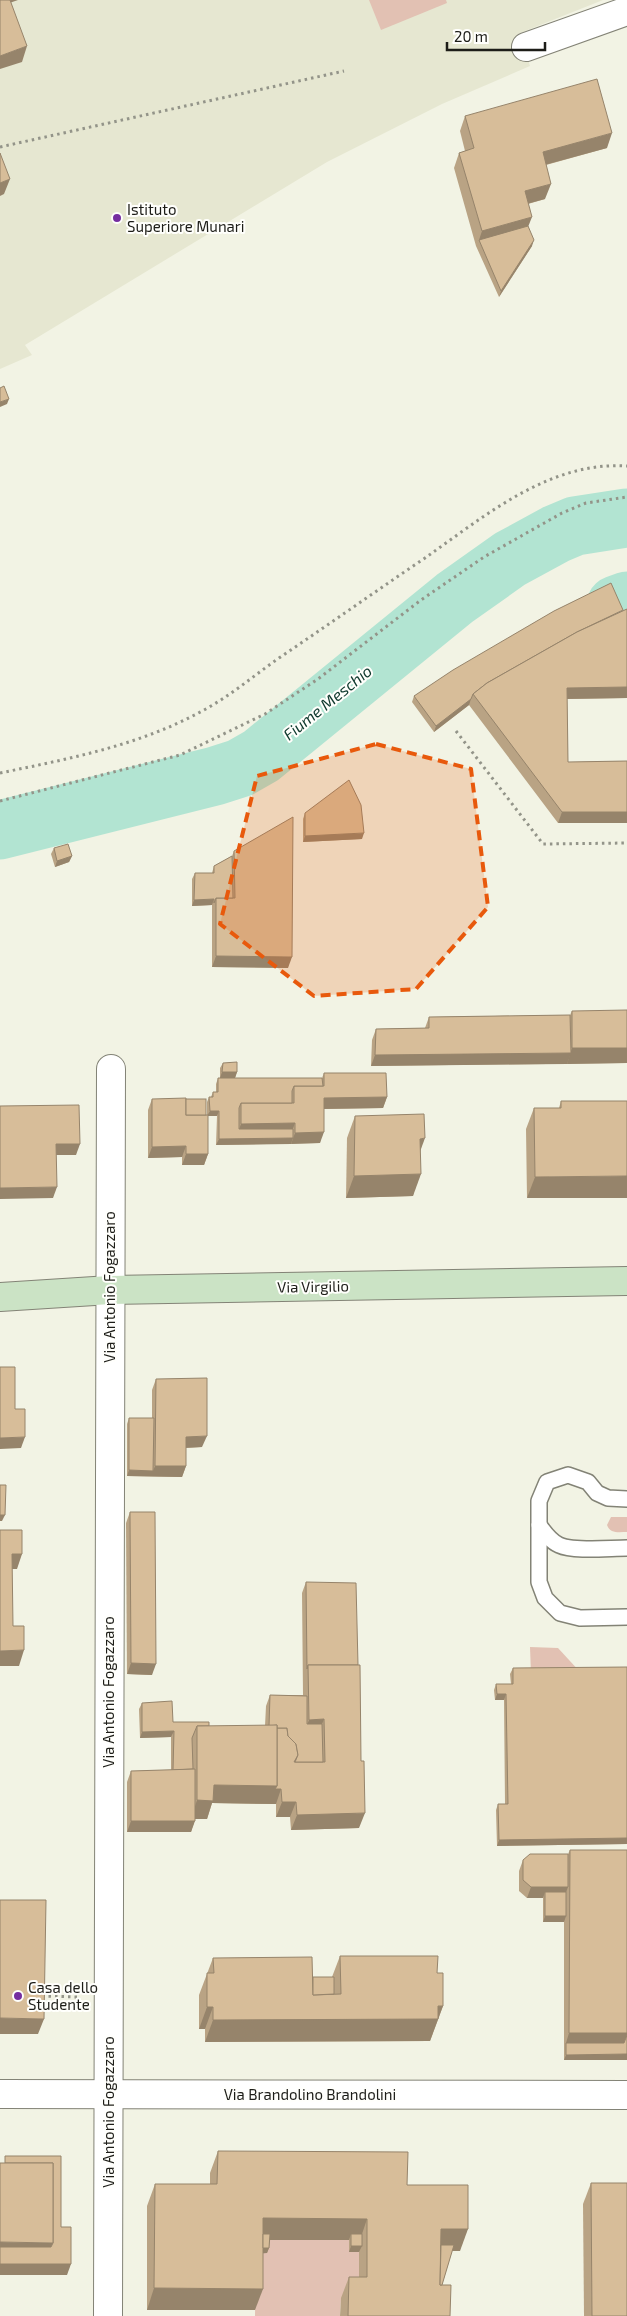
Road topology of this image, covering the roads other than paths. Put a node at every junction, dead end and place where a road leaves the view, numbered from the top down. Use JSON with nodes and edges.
{"nodes":[{"id":1,"x":627,"y":11,"type":"edge"},
{"id":2,"x":526,"y":47,"type":"dead end"},
{"id":3,"x":111,"y":1068,"type":"dead end"},
{"id":4,"x":627,"y":1281,"type":"edge"},
{"id":5,"x":110,"y":1290,"type":"junction"},
{"id":6,"x":0,"y":1297,"type":"edge"},
{"id":7,"x":627,"y":1499,"type":"edge"},
{"id":8,"x":539,"y":1525,"type":"junction"},
{"id":9,"x":627,"y":1548,"type":"edge"},
{"id":10,"x":627,"y":1617,"type":"edge"},
{"id":11,"x":108,"y":2093,"type":"junction"},
{"id":12,"x":0,"y":2094,"type":"edge"},
{"id":13,"x":624,"y":2095,"type":"edge"},
{"id":14,"x":108,"y":2316,"type":"edge"}],
"edges":[{"from":1,"to":2,"type":"street"},
{"from":3,"to":5,"type":"street","name":"Via Antonio Fogazzaro"},
{"from":4,"to":5,"type":"main road","name":"Via Virgilio"},
{"from":5,"to":6,"type":"main road","name":"Via Virgilio"},
{"from":5,"to":11,"type":"street","name":"Via Antonio Fogazzaro"},
{"from":7,"to":8,"type":"lane"},
{"from":8,"to":9,"type":"lane"},
{"from":8,"to":10,"type":"lane"},
{"from":11,"to":12,"type":"street","name":"Via Brandolino Brandolini"},
{"from":11,"to":13,"type":"street","name":"Via Brandolino Brandolini"},
{"from":11,"to":14,"type":"street","name":"Via Antonio Fogazzaro"}]}
